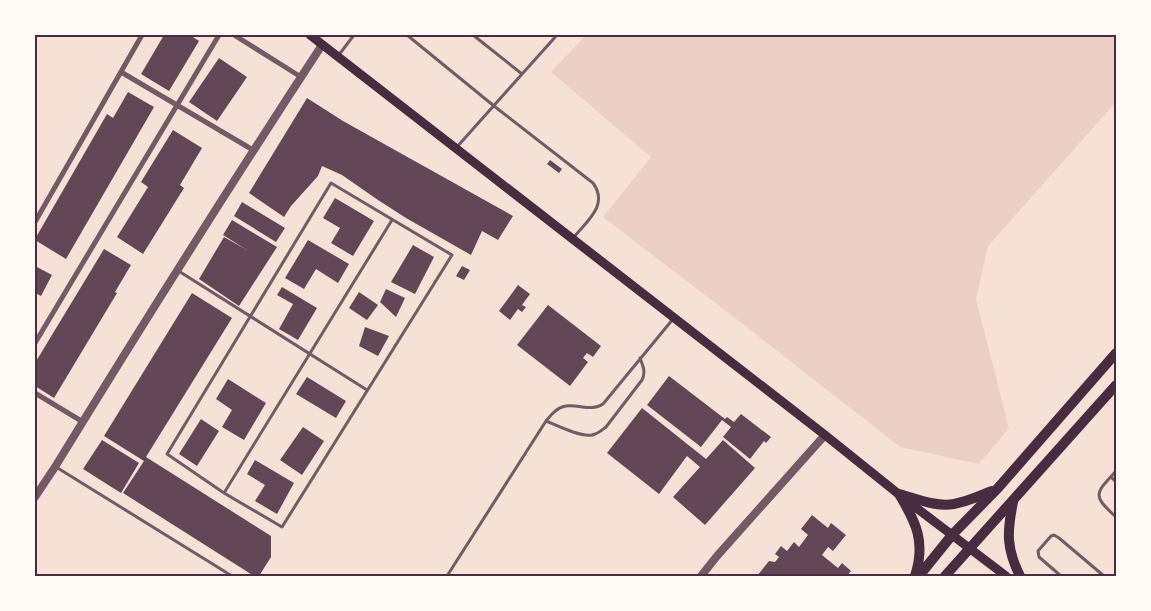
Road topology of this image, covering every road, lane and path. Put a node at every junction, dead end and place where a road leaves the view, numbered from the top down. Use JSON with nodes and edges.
{"nodes":[{"id":1,"x":142,"y":35,"type":"edge"},
{"id":2,"x":219,"y":35,"type":"edge"},
{"id":3,"x":234,"y":35,"type":"edge"},
{"id":4,"x":310,"y":35,"type":"edge"},
{"id":5,"x":354,"y":35,"type":"edge"},
{"id":6,"x":407,"y":35,"type":"edge"},
{"id":7,"x":473,"y":35,"type":"edge"},
{"id":8,"x":555,"y":36,"type":"edge"},
{"id":9,"x":322,"y":45,"type":"junction"},
{"id":10,"x":338,"y":57,"type":"junction"},
{"id":11,"x":121,"y":72,"type":"junction"},
{"id":12,"x":522,"y":74,"type":"junction"},
{"id":13,"x":301,"y":77,"type":"junction"},
{"id":14,"x":177,"y":105,"type":"junction"},
{"id":15,"x":494,"y":106,"type":"junction"},
{"id":16,"x":456,"y":148,"type":"junction"},
{"id":17,"x":253,"y":150,"type":"junction"},
{"id":18,"x":392,"y":220,"type":"junction"},
{"id":19,"x":35,"y":222,"type":"edge"},
{"id":20,"x":572,"y":240,"type":"junction"},
{"id":21,"x":177,"y":270,"type":"junction"},
{"id":22,"x":250,"y":316,"type":"junction"},
{"id":23,"x":674,"y":318,"type":"junction"},
{"id":24,"x":35,"y":343,"type":"edge"},
{"id":25,"x":1116,"y":353,"type":"edge"},
{"id":26,"x":310,"y":354,"type":"junction"},
{"id":27,"x":640,"y":358,"type":"junction"},
{"id":28,"x":1116,"y":385,"type":"edge"},
{"id":29,"x":367,"y":390,"type":"junction"},
{"id":30,"x":35,"y":394,"type":"edge"},
{"id":31,"x":546,"y":421,"type":"junction"},
{"id":32,"x":83,"y":422,"type":"junction"},
{"id":33,"x":825,"y":435,"type":"junction"},
{"id":34,"x":55,"y":466,"type":"junction"},
{"id":35,"x":1116,"y":471,"type":"edge"},
{"id":36,"x":1111,"y":477,"type":"junction"},
{"id":37,"x":1116,"y":482,"type":"edge"},
{"id":38,"x":998,"y":488,"type":"junction"},
{"id":39,"x":224,"y":493,"type":"junction"},
{"id":40,"x":899,"y":494,"type":"junction"},
{"id":41,"x":35,"y":497,"type":"edge"},
{"id":42,"x":1013,"y":500,"type":"junction"},
{"id":43,"x":1116,"y":517,"type":"edge"},
{"id":44,"x":952,"y":535,"type":"junction"},
{"id":45,"x":970,"y":549,"type":"junction"},
{"id":46,"x":232,"y":576,"type":"edge"},
{"id":47,"x":447,"y":576,"type":"edge"},
{"id":48,"x":701,"y":576,"type":"edge"},
{"id":49,"x":917,"y":576,"type":"edge"},
{"id":50,"x":945,"y":576,"type":"edge"},
{"id":51,"x":1006,"y":576,"type":"edge"},
{"id":52,"x":1020,"y":576,"type":"edge"},
{"id":53,"x":1061,"y":576,"type":"edge"},
{"id":54,"x":1104,"y":576,"type":"edge"}],
"edges":[{"from":1,"to":11,"type":"street"},
{"from":2,"to":14,"type":"street"},
{"from":3,"to":13,"type":"street"},
{"from":4,"to":9,"type":"main road"},
{"from":5,"to":10,"type":"lane"},
{"from":6,"to":15,"type":"lane"},
{"from":7,"to":12,"type":"lane"},
{"from":8,"to":12,"type":"lane"},
{"from":9,"to":10,"type":"main road"},
{"from":9,"to":13,"type":"street"},
{"from":10,"to":16,"type":"main road"},
{"from":11,"to":14,"type":"street"},
{"from":11,"to":19,"type":"street"},
{"from":12,"to":15,"type":"lane"},
{"from":13,"to":17,"type":"street"},
{"from":14,"to":17,"type":"street"},
{"from":14,"to":24,"type":"street"},
{"from":15,"to":16,"type":"lane"},
{"from":15,"to":20,"type":"lane"},
{"from":16,"to":20,"type":"main road"},
{"from":17,"to":21,"type":"street"},
{"from":18,"to":22,"type":"lane"},
{"from":18,"to":26,"type":"lane"},
{"from":18,"to":29,"type":"lane"},
{"from":20,"to":23,"type":"main road"},
{"from":21,"to":22,"type":"lane"},
{"from":21,"to":32,"type":"street"},
{"from":22,"to":26,"type":"lane"},
{"from":22,"to":39,"type":"lane"},
{"from":23,"to":27,"type":"lane"},
{"from":23,"to":33,"type":"main road"},
{"from":25,"to":38,"type":"main road"},
{"from":26,"to":29,"type":"lane"},
{"from":26,"to":39,"type":"lane"},
{"from":27,"to":31,"type":"lane"},
{"from":27,"to":31,"type":"lane"},
{"from":28,"to":42,"type":"main road"},
{"from":29,"to":39,"type":"lane"},
{"from":30,"to":32,"type":"street"},
{"from":31,"to":47,"type":"lane"},
{"from":32,"to":34,"type":"street"},
{"from":33,"to":40,"type":"main road"},
{"from":33,"to":48,"type":"street"},
{"from":34,"to":41,"type":"street"},
{"from":34,"to":46,"type":"lane"},
{"from":35,"to":36,"type":"lane"},
{"from":36,"to":37,"type":"lane"},
{"from":36,"to":43,"type":"lane"},
{"from":38,"to":40,"type":"main road"},
{"from":38,"to":44,"type":"main road"},
{"from":40,"to":44,"type":"main road"},
{"from":40,"to":49,"type":"main road"},
{"from":42,"to":45,"type":"main road"},
{"from":42,"to":52,"type":"main road"},
{"from":44,"to":45,"type":"main road"},
{"from":44,"to":49,"type":"main road"},
{"from":45,"to":50,"type":"main road"},
{"from":45,"to":51,"type":"main road"},
{"from":53,"to":54,"type":"lane"}]}
